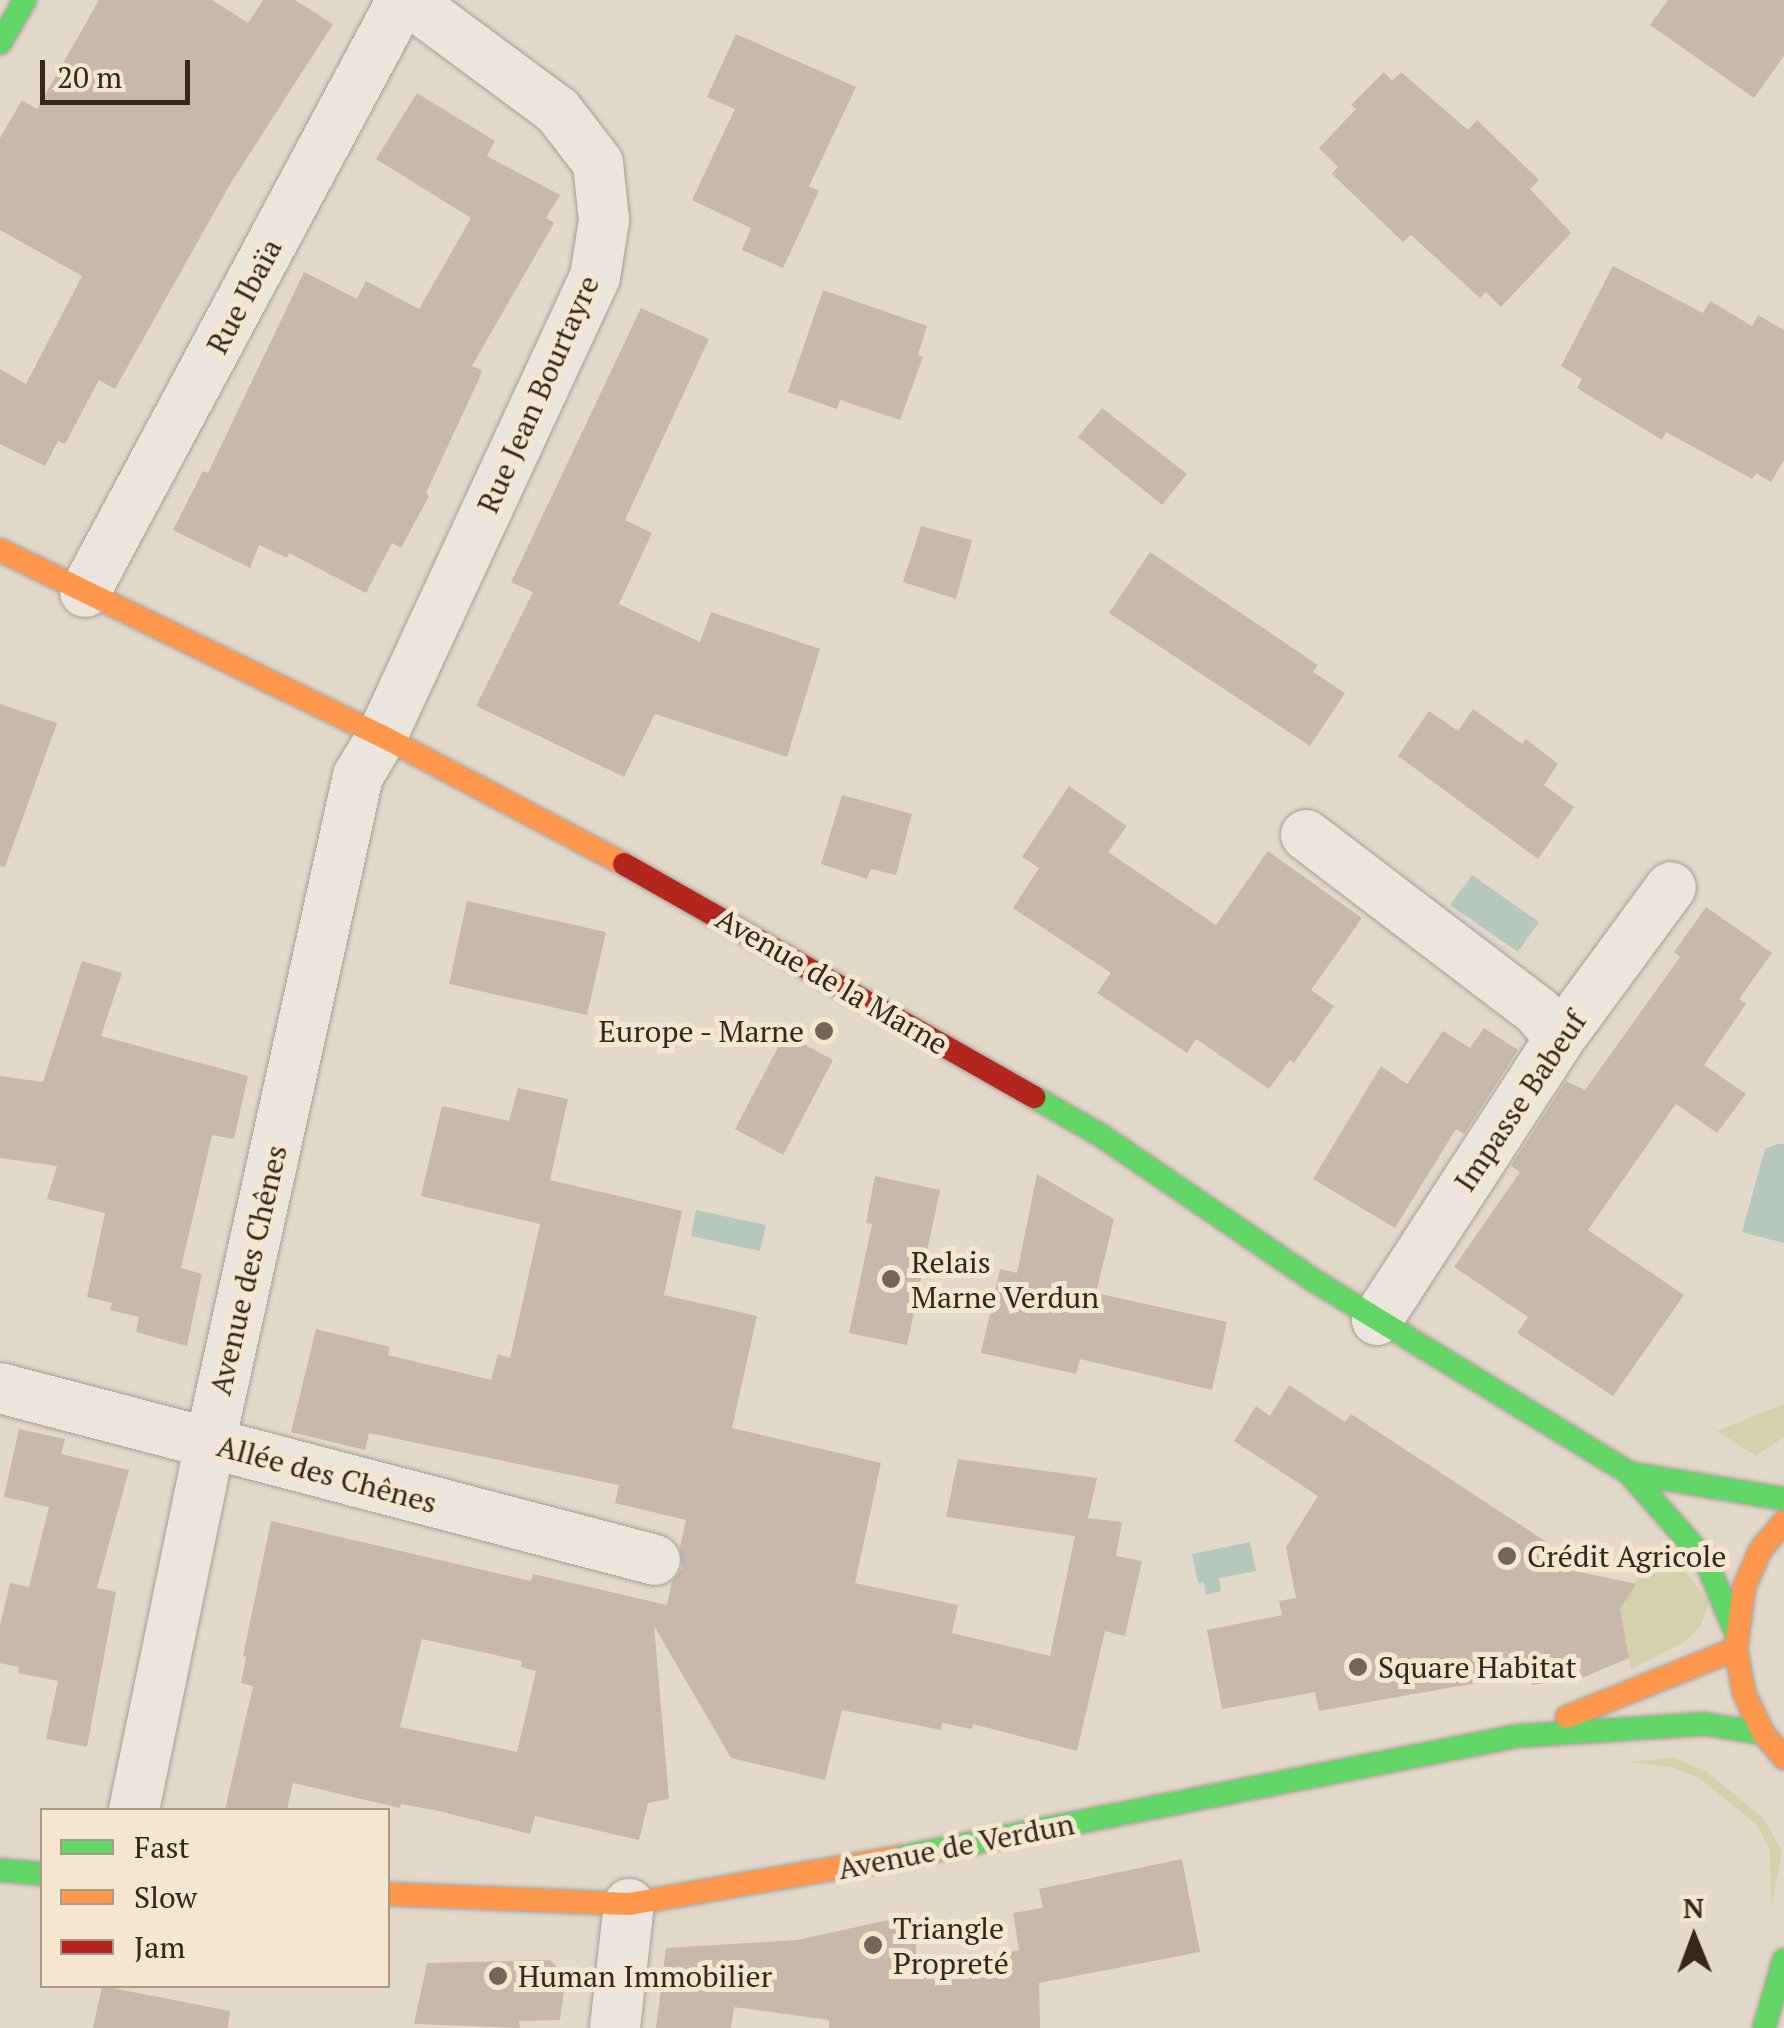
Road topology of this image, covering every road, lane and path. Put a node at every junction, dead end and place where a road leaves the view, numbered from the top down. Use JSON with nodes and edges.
{"nodes":[{"id":1,"x":25,"y":0,"type":"edge"},
{"id":2,"x":405,"y":0,"type":"edge"},
{"id":3,"x":0,"y":43,"type":"edge"},
{"id":4,"x":0,"y":550,"type":"edge"},
{"id":5,"x":85,"y":592,"type":"junction"},
{"id":6,"x":382,"y":736,"type":"junction"},
{"id":7,"x":1306,"y":835,"type":"dead end"},
{"id":8,"x":1671,"y":887,"type":"dead end"},
{"id":9,"x":1560,"y":1038,"type":"junction"},
{"id":10,"x":1377,"y":1320,"type":"junction"},
{"id":11,"x":0,"y":1388,"type":"edge"},
{"id":12,"x":210,"y":1443,"type":"junction"},
{"id":13,"x":1629,"y":1473,"type":"junction"},
{"id":14,"x":1784,"y":1499,"type":"edge"},
{"id":15,"x":1784,"y":1522,"type":"edge"},
{"id":16,"x":655,"y":1560,"type":"dead end"},
{"id":17,"x":1736,"y":1641,"type":"junction"},
{"id":18,"x":1763,"y":1733,"type":"junction"},
{"id":19,"x":1518,"y":1736,"type":"junction"},
{"id":20,"x":1784,"y":1758,"type":"edge"},
{"id":21,"x":134,"y":1808,"type":"edge"},
{"id":22,"x":0,"y":1870,"type":"edge"},
{"id":23,"x":40,"y":1874,"type":"edge"},
{"id":24,"x":390,"y":1894,"type":"edge"},
{"id":25,"x":629,"y":1904,"type":"junction"},
{"id":26,"x":1784,"y":1960,"type":"edge"},
{"id":27,"x":615,"y":2028,"type":"edge"},
{"id":28,"x":1764,"y":2028,"type":"edge"}],
"edges":[{"from":1,"to":3,"type":"main road"},
{"from":2,"to":5,"type":"street","name":"Rue Ibaïa"},
{"from":2,"to":6,"type":"street","name":"Rue Jean Bourtayre"},
{"from":4,"to":5,"type":"main road","name":"Avenue de la Marne"},
{"from":5,"to":6,"type":"main road","name":"Avenue de la Marne"},
{"from":6,"to":10,"type":"main road","name":"Avenue de la Marne"},
{"from":6,"to":12,"type":"street","name":"Avenue des Chênes"},
{"from":7,"to":9,"type":"street"},
{"from":8,"to":9,"type":"street","name":"Impasse Babeuf"},
{"from":9,"to":10,"type":"street","name":"Impasse Babeuf"},
{"from":10,"to":13,"type":"main road","name":"Avenue de la Marne"},
{"from":11,"to":12,"type":"street","name":"Allée des Chênes"},
{"from":12,"to":16,"type":"street","name":"Allée des Chênes"},
{"from":12,"to":21,"type":"street","name":"Avenue des Chênes"},
{"from":13,"to":14,"type":"main road","name":"Avenue de la Marne"},
{"from":13,"to":17,"type":"main road","name":"Avenue de la Marne"},
{"from":15,"to":17,"type":"main road"},
{"from":17,"to":18,"type":"main road"},
{"from":17,"to":19,"type":"main road","name":"Avenue de Verdun"},
{"from":18,"to":19,"type":"main road","name":"Avenue de Verdun"},
{"from":18,"to":20,"type":"main road"},
{"from":19,"to":25,"type":"main road","name":"Avenue de Verdun"},
{"from":22,"to":23,"type":"main road"},
{"from":24,"to":25,"type":"main road","name":"Avenue de Verdun"},
{"from":25,"to":27,"type":"street"},
{"from":26,"to":28,"type":"main road"}]}
